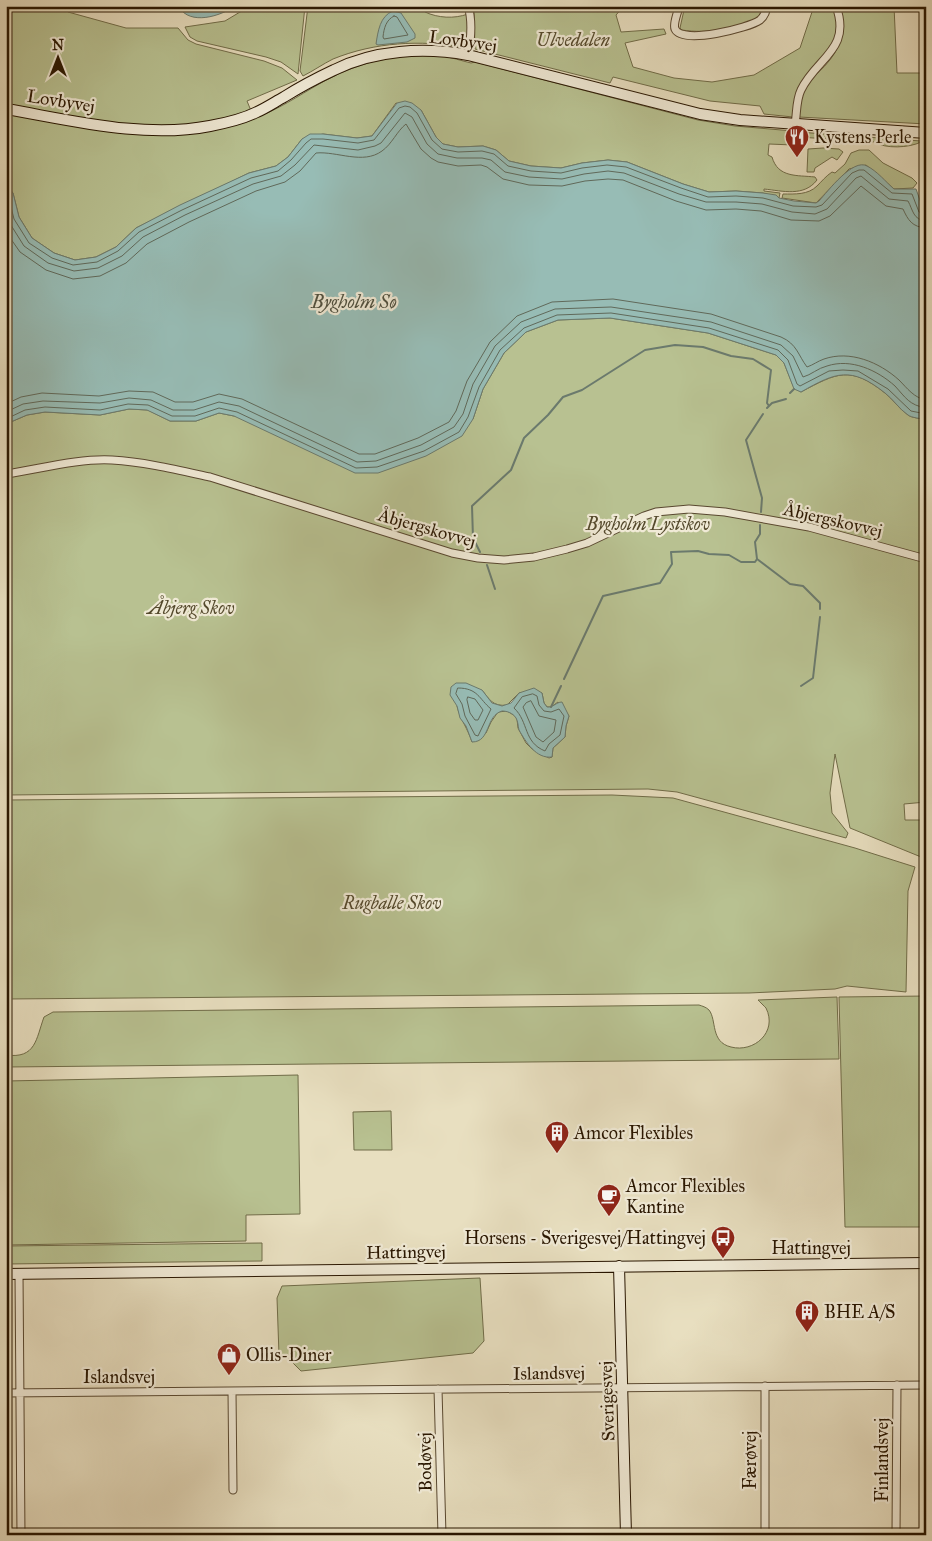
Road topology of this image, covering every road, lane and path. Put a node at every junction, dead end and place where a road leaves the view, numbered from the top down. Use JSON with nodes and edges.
{"nodes":[{"id":1,"x":468,"y":6,"type":"edge"},
{"id":2,"x":684,"y":6,"type":"edge"},
{"id":3,"x":768,"y":6,"type":"edge"},
{"id":4,"x":836,"y":6,"type":"edge"},
{"id":5,"x":468,"y":55,"type":"junction"},
{"id":6,"x":6,"y":109,"type":"edge"},
{"id":7,"x":795,"y":124,"type":"junction"},
{"id":8,"x":926,"y":133,"type":"edge"},
{"id":9,"x":6,"y":474,"type":"edge"},
{"id":10,"x":926,"y":559,"type":"edge"},
{"id":11,"x":926,"y":1263,"type":"edge"},
{"id":12,"x":619,"y":1266,"type":"junction"},
{"id":13,"x":19,"y":1273,"type":"junction"},
{"id":14,"x":6,"y":1274,"type":"edge"},
{"id":15,"x":897,"y":1385,"type":"junction"},
{"id":16,"x":926,"y":1385,"type":"edge"},
{"id":17,"x":766,"y":1386,"type":"junction"},
{"id":18,"x":623,"y":1388,"type":"junction"},
{"id":19,"x":438,"y":1389,"type":"junction"},
{"id":20,"x":232,"y":1391,"type":"junction"},
{"id":21,"x":6,"y":1393,"type":"edge"},
{"id":22,"x":20,"y":1393,"type":"junction"},
{"id":23,"x":234,"y":1490,"type":"dead end"},
{"id":24,"x":21,"y":1535,"type":"edge"},
{"id":25,"x":442,"y":1535,"type":"edge"},
{"id":26,"x":626,"y":1535,"type":"edge"},
{"id":27,"x":765,"y":1535,"type":"edge"},
{"id":28,"x":896,"y":1535,"type":"edge"}],
"edges":[{"from":1,"to":5,"type":"street"},
{"from":2,"to":3,"type":"street"},
{"from":4,"to":7,"type":"street"},
{"from":5,"to":6,"type":"street","name":"Lovbyvej"},
{"from":5,"to":7,"type":"street","name":"Lovbyvej"},
{"from":7,"to":8,"type":"street","name":"Lovbyvej"},
{"from":9,"to":10,"type":"street","name":"Åbjergskovvej"},
{"from":11,"to":12,"type":"street","name":"Hattingvej"},
{"from":12,"to":13,"type":"street","name":"Hattingvej"},
{"from":12,"to":18,"type":"street","name":"Sverigesvej"},
{"from":13,"to":14,"type":"street","name":"Hattingvej"},
{"from":13,"to":22,"type":"street"},
{"from":15,"to":16,"type":"street","name":"Islandsvej"},
{"from":15,"to":17,"type":"street","name":"Islandsvej"},
{"from":15,"to":28,"type":"street","name":"Finlandsvej"},
{"from":17,"to":18,"type":"street","name":"Islandsvej"},
{"from":17,"to":27,"type":"street","name":"Færøvej"},
{"from":18,"to":19,"type":"street","name":"Islandsvej"},
{"from":18,"to":26,"type":"street","name":"Sverigesvej"},
{"from":19,"to":20,"type":"street","name":"Islandsvej"},
{"from":19,"to":25,"type":"street","name":"Bodøvej"},
{"from":20,"to":22,"type":"street","name":"Islandsvej"},
{"from":20,"to":23,"type":"street"},
{"from":21,"to":22,"type":"street","name":"Islandsvej"},
{"from":22,"to":24,"type":"street"}]}
